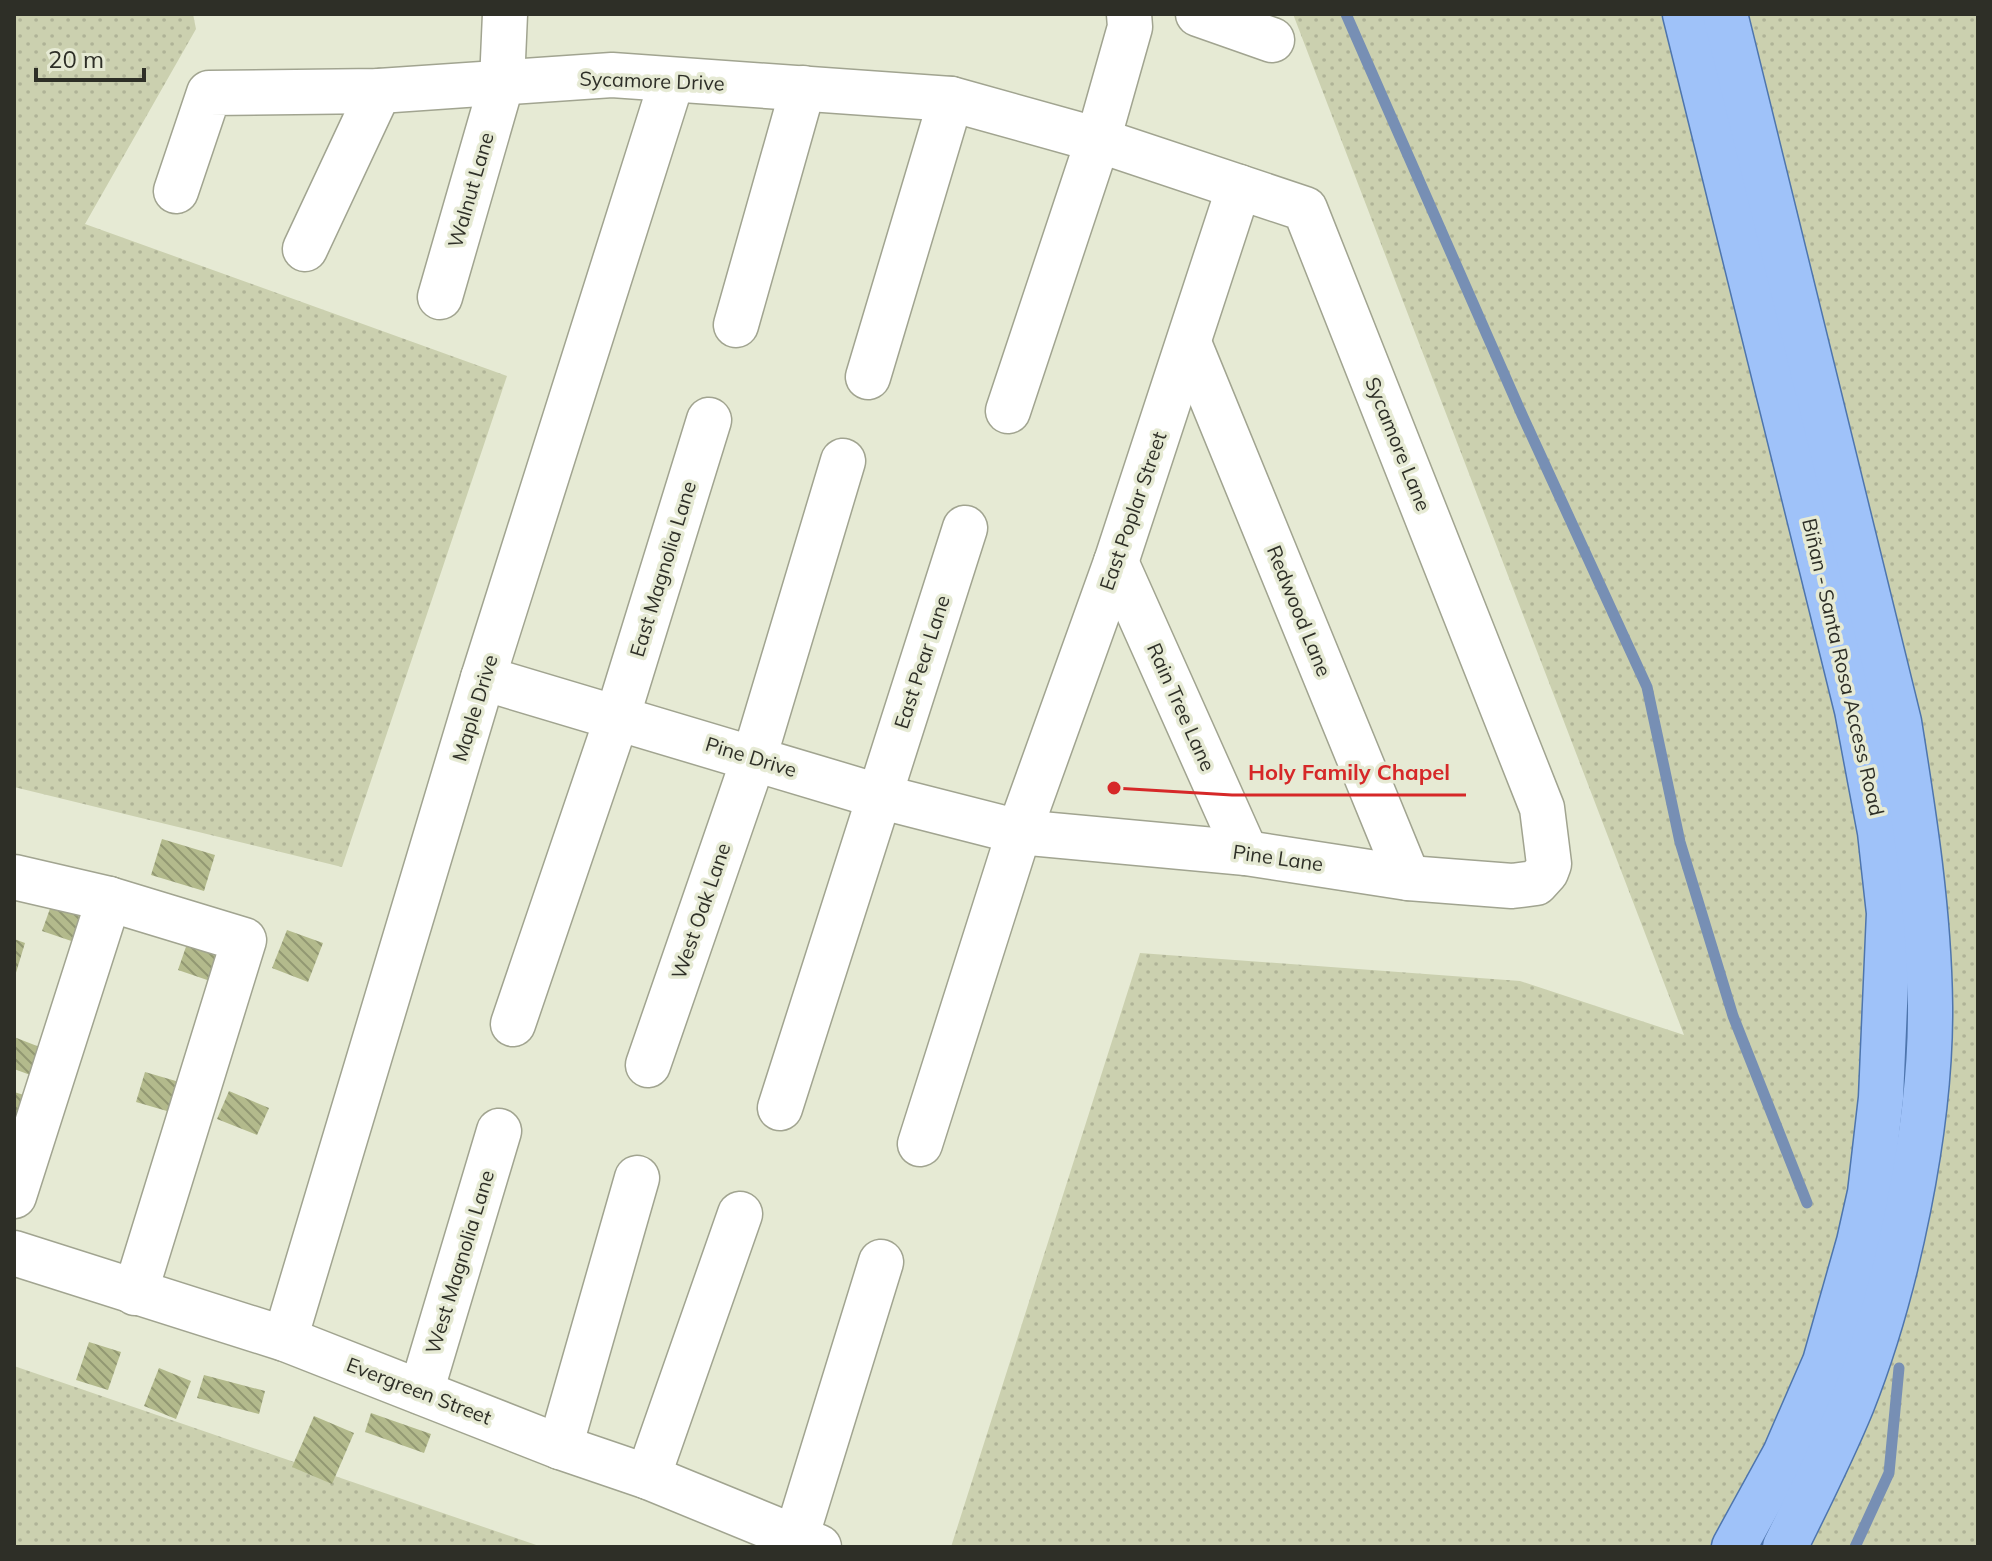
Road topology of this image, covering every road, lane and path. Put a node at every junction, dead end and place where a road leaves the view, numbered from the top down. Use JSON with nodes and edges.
{"nodes":[{"id":1,"x":505,"y":14,"type":"edge"},
{"id":2,"x":1129,"y":14,"type":"edge"},
{"id":3,"x":1198,"y":14,"type":"edge"},
{"id":4,"x":1685,"y":14,"type":"edge"},
{"id":5,"x":1725,"y":14,"type":"edge"},
{"id":6,"x":1272,"y":40,"type":"dead end"},
{"id":7,"x":672,"y":80,"type":"junction"},
{"id":8,"x":502,"y":82,"type":"junction"},
{"id":9,"x":803,"y":88,"type":"junction"},
{"id":10,"x":379,"y":91,"type":"junction"},
{"id":11,"x":951,"y":99,"type":"junction"},
{"id":12,"x":1098,"y":140,"type":"junction"},
{"id":13,"x":1239,"y":187,"type":"junction"},
{"id":14,"x":176,"y":191,"type":"dead end"},
{"id":15,"x":305,"y":249,"type":"dead end"},
{"id":16,"x":1764,"y":254,"type":"junction"},
{"id":17,"x":440,"y":297,"type":"dead end"},
{"id":18,"x":736,"y":325,"type":"dead end"},
{"id":19,"x":1189,"y":343,"type":"junction"},
{"id":20,"x":868,"y":377,"type":"dead end"},
{"id":21,"x":1008,"y":411,"type":"dead end"},
{"id":22,"x":709,"y":420,"type":"dead end"},
{"id":23,"x":843,"y":461,"type":"dead end"},
{"id":24,"x":965,"y":528,"type":"dead end"},
{"id":25,"x":1116,"y":562,"type":"junction"},
{"id":26,"x":483,"y":678,"type":"junction"},
{"id":27,"x":617,"y":718,"type":"junction"},
{"id":28,"x":754,"y":758,"type":"junction"},
{"id":29,"x":878,"y":796,"type":"junction"},
{"id":30,"x":1019,"y":832,"type":"junction"},
{"id":31,"x":1246,"y":853,"type":"junction"},
{"id":32,"x":14,"y":877,"type":"edge"},
{"id":33,"x":1408,"y":878,"type":"junction"},
{"id":34,"x":1536,"y":883,"type":"joint"},
{"id":35,"x":109,"y":899,"type":"junction"},
{"id":36,"x":513,"y":1024,"type":"dead end"},
{"id":37,"x":648,"y":1065,"type":"dead end"},
{"id":38,"x":780,"y":1108,"type":"dead end"},
{"id":39,"x":499,"y":1131,"type":"dead end"},
{"id":40,"x":920,"y":1144,"type":"dead end"},
{"id":41,"x":637,"y":1178,"type":"dead end"},
{"id":42,"x":14,"y":1196,"type":"edge"},
{"id":43,"x":1889,"y":1196,"type":"junction"},
{"id":44,"x":740,"y":1214,"type":"dead end"},
{"id":45,"x":14,"y":1253,"type":"edge"},
{"id":46,"x":881,"y":1262,"type":"dead end"},
{"id":47,"x":135,"y":1293,"type":"junction"},
{"id":48,"x":285,"y":1339,"type":"junction"},
{"id":49,"x":421,"y":1392,"type":"junction"},
{"id":50,"x":560,"y":1447,"type":"junction"},
{"id":51,"x":648,"y":1477,"type":"junction"},
{"id":52,"x":807,"y":1542,"type":"edge"},
{"id":53,"x":1734,"y":1547,"type":"edge"},
{"id":54,"x":1785,"y":1547,"type":"edge"}],
"edges":[{"from":1,"to":8,"type":"street","name":"Walnut Lane"},
{"from":2,"to":12,"type":"street"},
{"from":3,"to":6,"type":"street"},
{"from":4,"to":16,"type":"main road","name":"Biñan - Santa Rosa Access Road"},
{"from":5,"to":16,"type":"main road","name":"Biñan - Santa Rosa Access Road"},
{"from":7,"to":8,"type":"street","name":"Sycamore Drive"},
{"from":7,"to":9,"type":"street","name":"Sycamore Drive"},
{"from":7,"to":26,"type":"street","name":"Maple Drive"},
{"from":8,"to":10,"type":"street","name":"Sycamore Drive"},
{"from":8,"to":17,"type":"street","name":"Walnut Lane"},
{"from":9,"to":11,"type":"street","name":"Sycamore Drive"},
{"from":9,"to":18,"type":"street"},
{"from":10,"to":14,"type":"street","name":"Sycamore Drive"},
{"from":10,"to":15,"type":"street"},
{"from":11,"to":12,"type":"street","name":"Sycamore Drive"},
{"from":11,"to":20,"type":"street"},
{"from":12,"to":13,"type":"street","name":"Sycamore Lane"},
{"from":12,"to":21,"type":"street"},
{"from":13,"to":19,"type":"street","name":"East Poplar Street"},
{"from":13,"to":34,"type":"street","name":"Sycamore Lane"},
{"from":16,"to":43,"type":"main road","name":"Biñan - Santa Rosa Access Road"},
{"from":19,"to":25,"type":"street","name":"East Poplar Street"},
{"from":19,"to":33,"type":"street","name":"Redwood Lane"},
{"from":22,"to":27,"type":"street","name":"East Magnolia Lane"},
{"from":23,"to":28,"type":"street","name":"West Oak Lane"},
{"from":24,"to":29,"type":"street","name":"East Pear Lane"},
{"from":25,"to":30,"type":"street","name":"East Poplar Street"},
{"from":25,"to":31,"type":"street","name":"Rain Tree Lane"},
{"from":26,"to":27,"type":"street","name":"Pine Drive"},
{"from":26,"to":48,"type":"street","name":"Maple Drive"},
{"from":27,"to":28,"type":"street","name":"Pine Drive"},
{"from":27,"to":36,"type":"street","name":"East Magnolia Lane"},
{"from":28,"to":29,"type":"street","name":"Pine Drive"},
{"from":28,"to":37,"type":"street","name":"West Oak Lane"},
{"from":29,"to":30,"type":"street","name":"Pine Drive"},
{"from":29,"to":38,"type":"street","name":"East Pear Lane"},
{"from":30,"to":31,"type":"street","name":"Pine Lane"},
{"from":30,"to":40,"type":"street","name":"East Poplar Street"},
{"from":31,"to":33,"type":"street","name":"Pine Lane"},
{"from":32,"to":35,"type":"street"},
{"from":33,"to":34,"type":"street","name":"Pine Lane"},
{"from":35,"to":42,"type":"street"},
{"from":35,"to":47,"type":"street"},
{"from":39,"to":49,"type":"street","name":"West Magnolia Lane"},
{"from":41,"to":50,"type":"street"},
{"from":43,"to":53,"type":"main road","name":"Biñan - Santa Rosa Access Road"},
{"from":43,"to":54,"type":"main road","name":"Biñan - Santa Rosa Access Road"},
{"from":44,"to":51,"type":"street"},
{"from":45,"to":47,"type":"street","name":"Evergreen Street"},
{"from":46,"to":52,"type":"street"},
{"from":47,"to":48,"type":"street","name":"Evergreen Street"},
{"from":48,"to":49,"type":"street","name":"Evergreen Street"},
{"from":49,"to":50,"type":"street","name":"Evergreen Street"},
{"from":50,"to":51,"type":"street","name":"Evergreen Street"},
{"from":51,"to":52,"type":"street","name":"Evergreen Street"}]}
